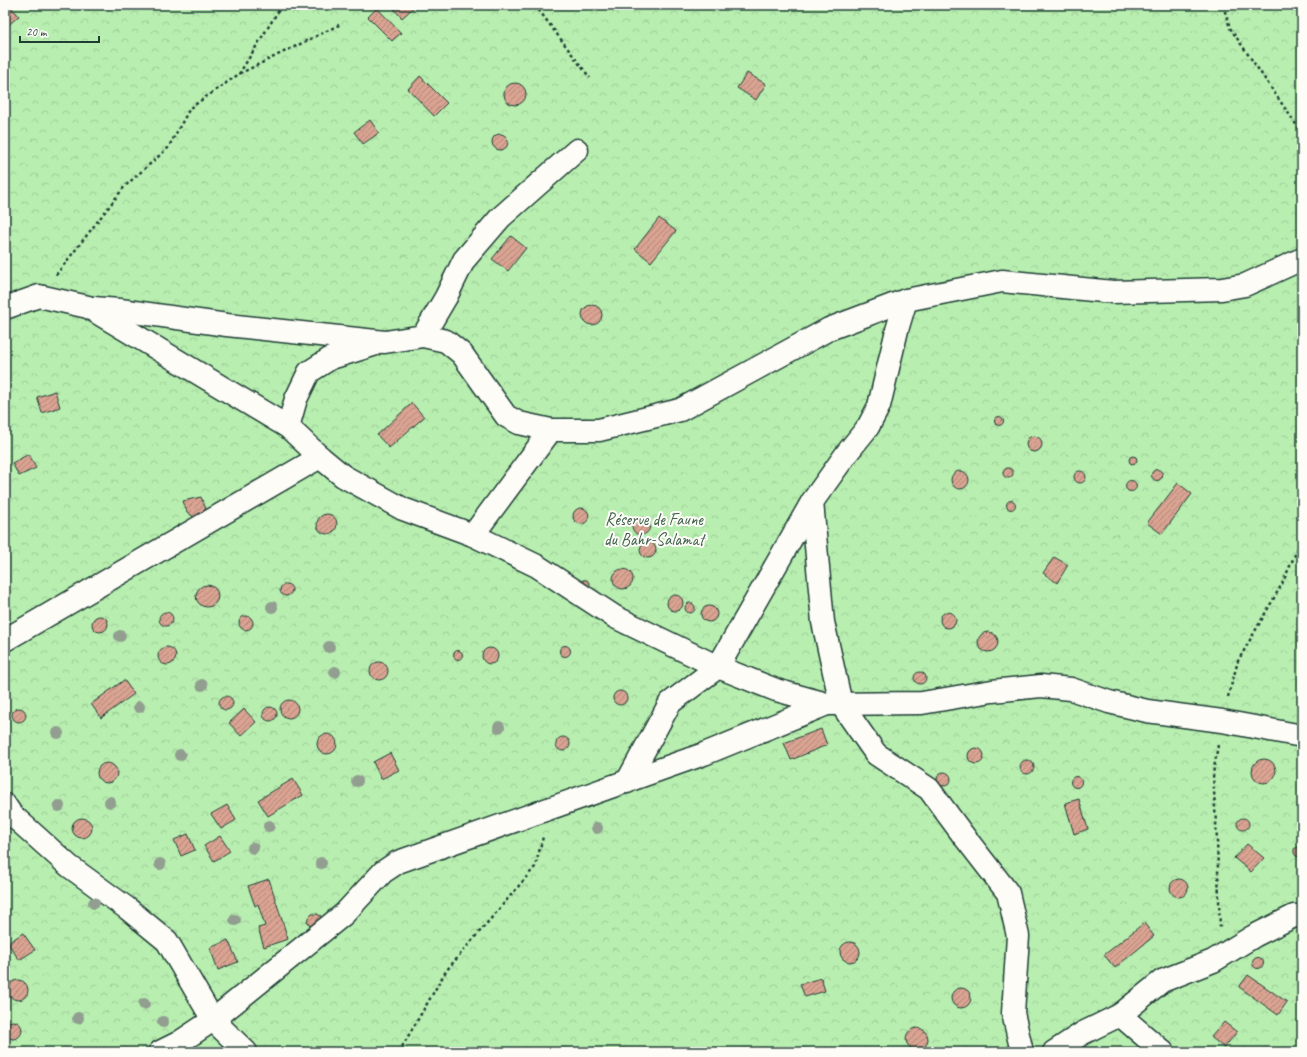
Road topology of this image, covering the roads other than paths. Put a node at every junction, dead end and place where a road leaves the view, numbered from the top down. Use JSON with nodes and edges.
{"nodes":[{"id":1,"x":577,"y":150,"type":"dead end"},
{"id":2,"x":1302,"y":259,"type":"edge"},
{"id":3,"x":906,"y":300,"type":"junction"},
{"id":4,"x":88,"y":307,"type":"junction"},
{"id":5,"x":5,"y":308,"type":"edge"},
{"id":6,"x":423,"y":336,"type":"junction"},
{"id":7,"x":385,"y":342,"type":"junction"},
{"id":8,"x":288,"y":427,"type":"junction"},
{"id":9,"x":551,"y":430,"type":"junction"},
{"id":10,"x":320,"y":457,"type":"junction"},
{"id":11,"x":812,"y":502,"type":"junction"},
{"id":12,"x":474,"y":535,"type":"junction"},
{"id":13,"x":5,"y":640,"type":"edge"},
{"id":14,"x":718,"y":668,"type":"junction"},
{"id":15,"x":834,"y":704,"type":"junction"},
{"id":16,"x":1302,"y":736,"type":"edge"},
{"id":17,"x":627,"y":782,"type":"junction"},
{"id":18,"x":5,"y":805,"type":"edge"},
{"id":19,"x":1302,"y":916,"type":"edge"},
{"id":20,"x":1120,"y":1015,"type":"junction"},
{"id":21,"x":213,"y":1020,"type":"junction"},
{"id":22,"x":160,"y":1052,"type":"edge"},
{"id":23,"x":246,"y":1052,"type":"edge"},
{"id":24,"x":1022,"y":1052,"type":"edge"},
{"id":25,"x":1054,"y":1052,"type":"edge"},
{"id":26,"x":1163,"y":1052,"type":"edge"}],
"edges":[{"from":1,"to":6,"type":"street"},
{"from":2,"to":3,"type":"street"},
{"from":3,"to":9,"type":"street"},
{"from":3,"to":11,"type":"street"},
{"from":4,"to":5,"type":"street"},
{"from":4,"to":7,"type":"street"},
{"from":4,"to":8,"type":"street"},
{"from":6,"to":7,"type":"street"},
{"from":6,"to":9,"type":"street"},
{"from":7,"to":8,"type":"street"},
{"from":8,"to":10,"type":"street"},
{"from":9,"to":12,"type":"street"},
{"from":10,"to":12,"type":"street"},
{"from":10,"to":13,"type":"street"},
{"from":11,"to":14,"type":"street"},
{"from":11,"to":15,"type":"street"},
{"from":12,"to":14,"type":"street"},
{"from":14,"to":15,"type":"street"},
{"from":14,"to":17,"type":"street"},
{"from":15,"to":16,"type":"street"},
{"from":15,"to":17,"type":"street"},
{"from":15,"to":24,"type":"street"},
{"from":17,"to":21,"type":"street"},
{"from":18,"to":21,"type":"street"},
{"from":19,"to":20,"type":"street"},
{"from":20,"to":25,"type":"street"},
{"from":20,"to":26,"type":"street"},
{"from":21,"to":22,"type":"street"},
{"from":21,"to":23,"type":"street"}]}
